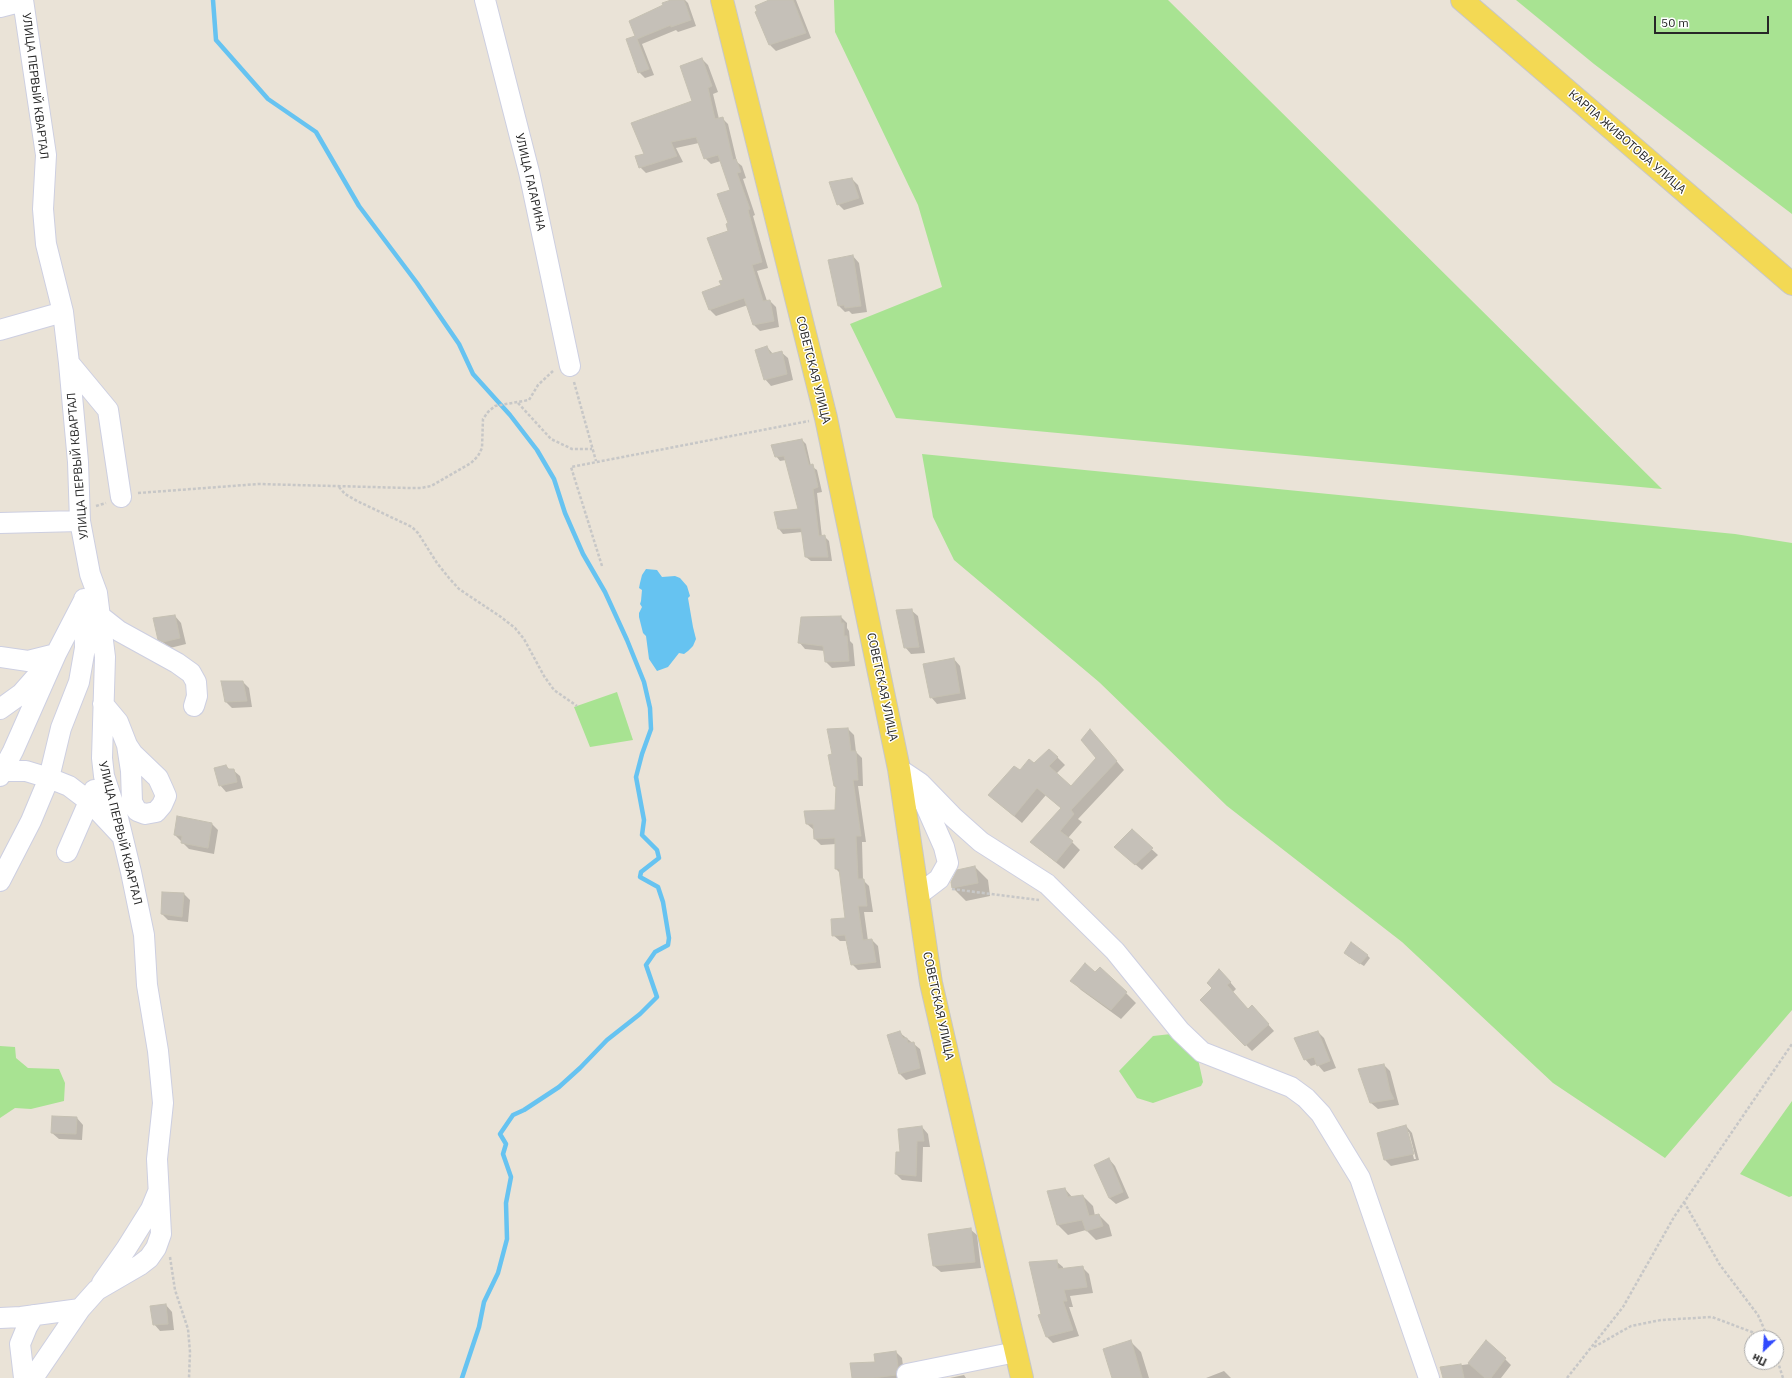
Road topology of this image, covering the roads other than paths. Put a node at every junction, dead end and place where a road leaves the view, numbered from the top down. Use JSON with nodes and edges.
{"nodes":[{"id":1,"x":23,"y":0,"type":"edge"},
{"id":2,"x":486,"y":0,"type":"edge"},
{"id":3,"x":722,"y":0,"type":"edge"},
{"id":4,"x":1462,"y":0,"type":"edge"},
{"id":5,"x":0,"y":8,"type":"edge"},
{"id":6,"x":1792,"y":284,"type":"edge"},
{"id":7,"x":63,"y":312,"type":"junction"},
{"id":8,"x":0,"y":330,"type":"edge"},
{"id":9,"x":69,"y":363,"type":"junction"},
{"id":10,"x":570,"y":366,"type":"road end"},
{"id":11,"x":121,"y":497,"type":"road end"},
{"id":12,"x":80,"y":514,"type":"junction"},
{"id":13,"x":0,"y":523,"type":"edge"},
{"id":14,"x":90,"y":574,"type":"junction"},
{"id":15,"x":84,"y":598,"type":"junction"},
{"id":16,"x":100,"y":616,"type":"junction"},
{"id":17,"x":56,"y":654,"type":"junction"},
{"id":18,"x":0,"y":657,"type":"edge"},
{"id":19,"x":103,"y":704,"type":"junction"},
{"id":20,"x":194,"y":706,"type":"dead end"},
{"id":21,"x":0,"y":709,"type":"edge"},
{"id":22,"x":126,"y":745,"type":"dead end"},
{"id":23,"x":103,"y":767,"type":"junction"},
{"id":24,"x":899,"y":769,"type":"junction"},
{"id":25,"x":1,"y":772,"type":"edge"},
{"id":26,"x":49,"y":778,"type":"junction"},
{"id":27,"x":920,"y":783,"type":"junction"},
{"id":28,"x":90,"y":802,"type":"junction"},
{"id":29,"x":973,"y":834,"type":"junction"},
{"id":30,"x":122,"y":837,"type":"junction"},
{"id":31,"x":944,"y":848,"type":"junction"},
{"id":32,"x":68,"y":852,"type":"dead end"},
{"id":33,"x":0,"y":881,"type":"edge"},
{"id":34,"x":923,"y":891,"type":"junction"},
{"id":35,"x":159,"y":1190,"type":"junction"},
{"id":36,"x":97,"y":1290,"type":"junction"},
{"id":37,"x":80,"y":1309,"type":"junction"},
{"id":38,"x":34,"y":1315,"type":"junction"},
{"id":39,"x":0,"y":1318,"type":"edge"},
{"id":40,"x":1016,"y":1352,"type":"junction"},
{"id":41,"x":906,"y":1374,"type":"dead end"},
{"id":42,"x":24,"y":1378,"type":"edge"},
{"id":43,"x":33,"y":1378,"type":"edge"},
{"id":44,"x":1022,"y":1378,"type":"edge"},
{"id":45,"x":1428,"y":1378,"type":"edge"}],
"edges":[{"from":1,"to":5,"type":"street"},
{"from":1,"to":7,"type":"street","name":"УЛИЦА ПЕРВЫЙ КВАРТАЛ"},
{"from":2,"to":10,"type":"street","name":"УЛИЦА ГАГАРИНА"},
{"from":3,"to":24,"type":"main road","name":"СОВЕТСКАЯ УЛИЦА"},
{"from":4,"to":6,"type":"main road","name":"КАРПА ЖИВОТОВА УЛИЦА"},
{"from":7,"to":8,"type":"street"},
{"from":7,"to":9,"type":"street","name":"УЛИЦА ПЕРВЫЙ КВАРТАЛ"},
{"from":9,"to":11,"type":"street"},
{"from":9,"to":12,"type":"street","name":"УЛИЦА ПЕРВЫЙ КВАРТАЛ"},
{"from":12,"to":13,"type":"street"},
{"from":12,"to":14,"type":"street","name":"УЛИЦА ПЕРВЫЙ КВАРТАЛ"},
{"from":14,"to":15,"type":"street"},
{"from":14,"to":16,"type":"street","name":"УЛИЦА ПЕРВЫЙ КВАРТАЛ"},
{"from":15,"to":17,"type":"street"},
{"from":15,"to":26,"type":"street"},
{"from":16,"to":19,"type":"street","name":"УЛИЦА ПЕРВЫЙ КВАРТАЛ"},
{"from":16,"to":20,"type":"street"},
{"from":17,"to":18,"type":"street"},
{"from":17,"to":21,"type":"street"},
{"from":17,"to":25,"type":"street"},
{"from":19,"to":22,"type":"street"},
{"from":19,"to":23,"type":"street","name":"УЛИЦА ПЕРВЫЙ КВАРТАЛ"},
{"from":23,"to":28,"type":"street"},
{"from":23,"to":30,"type":"street","name":"УЛИЦА ПЕРВЫЙ КВАРТАЛ"},
{"from":24,"to":27,"type":"street"},
{"from":24,"to":34,"type":"main road","name":"СОВЕТСКАЯ УЛИЦА"},
{"from":25,"to":26,"type":"street"},
{"from":26,"to":28,"type":"street"},
{"from":26,"to":33,"type":"street"},
{"from":27,"to":29,"type":"street"},
{"from":27,"to":31,"type":"street"},
{"from":28,"to":30,"type":"street"},
{"from":28,"to":32,"type":"street"},
{"from":29,"to":31,"type":"street"},
{"from":29,"to":45,"type":"street"},
{"from":30,"to":35,"type":"street","name":"УЛИЦА ПЕРВЫЙ КВАРТАЛ"},
{"from":31,"to":34,"type":"street"},
{"from":34,"to":40,"type":"main road","name":"СОВЕТСКАЯ УЛИЦА"},
{"from":35,"to":36,"type":"street"},
{"from":35,"to":36,"type":"street","name":"УЛИЦА ПЕРВЫЙ КВАРТАЛ"},
{"from":36,"to":37,"type":"street","name":"УЛИЦА ПЕРВЫЙ КВАРТАЛ"},
{"from":37,"to":38,"type":"street"},
{"from":37,"to":43,"type":"street","name":"УЛИЦА ПЕРВЫЙ КВАРТАЛ"},
{"from":38,"to":39,"type":"street"},
{"from":38,"to":42,"type":"street"},
{"from":40,"to":41,"type":"street"},
{"from":40,"to":44,"type":"main road","name":"СОВЕТСКАЯ УЛИЦА"}]}
